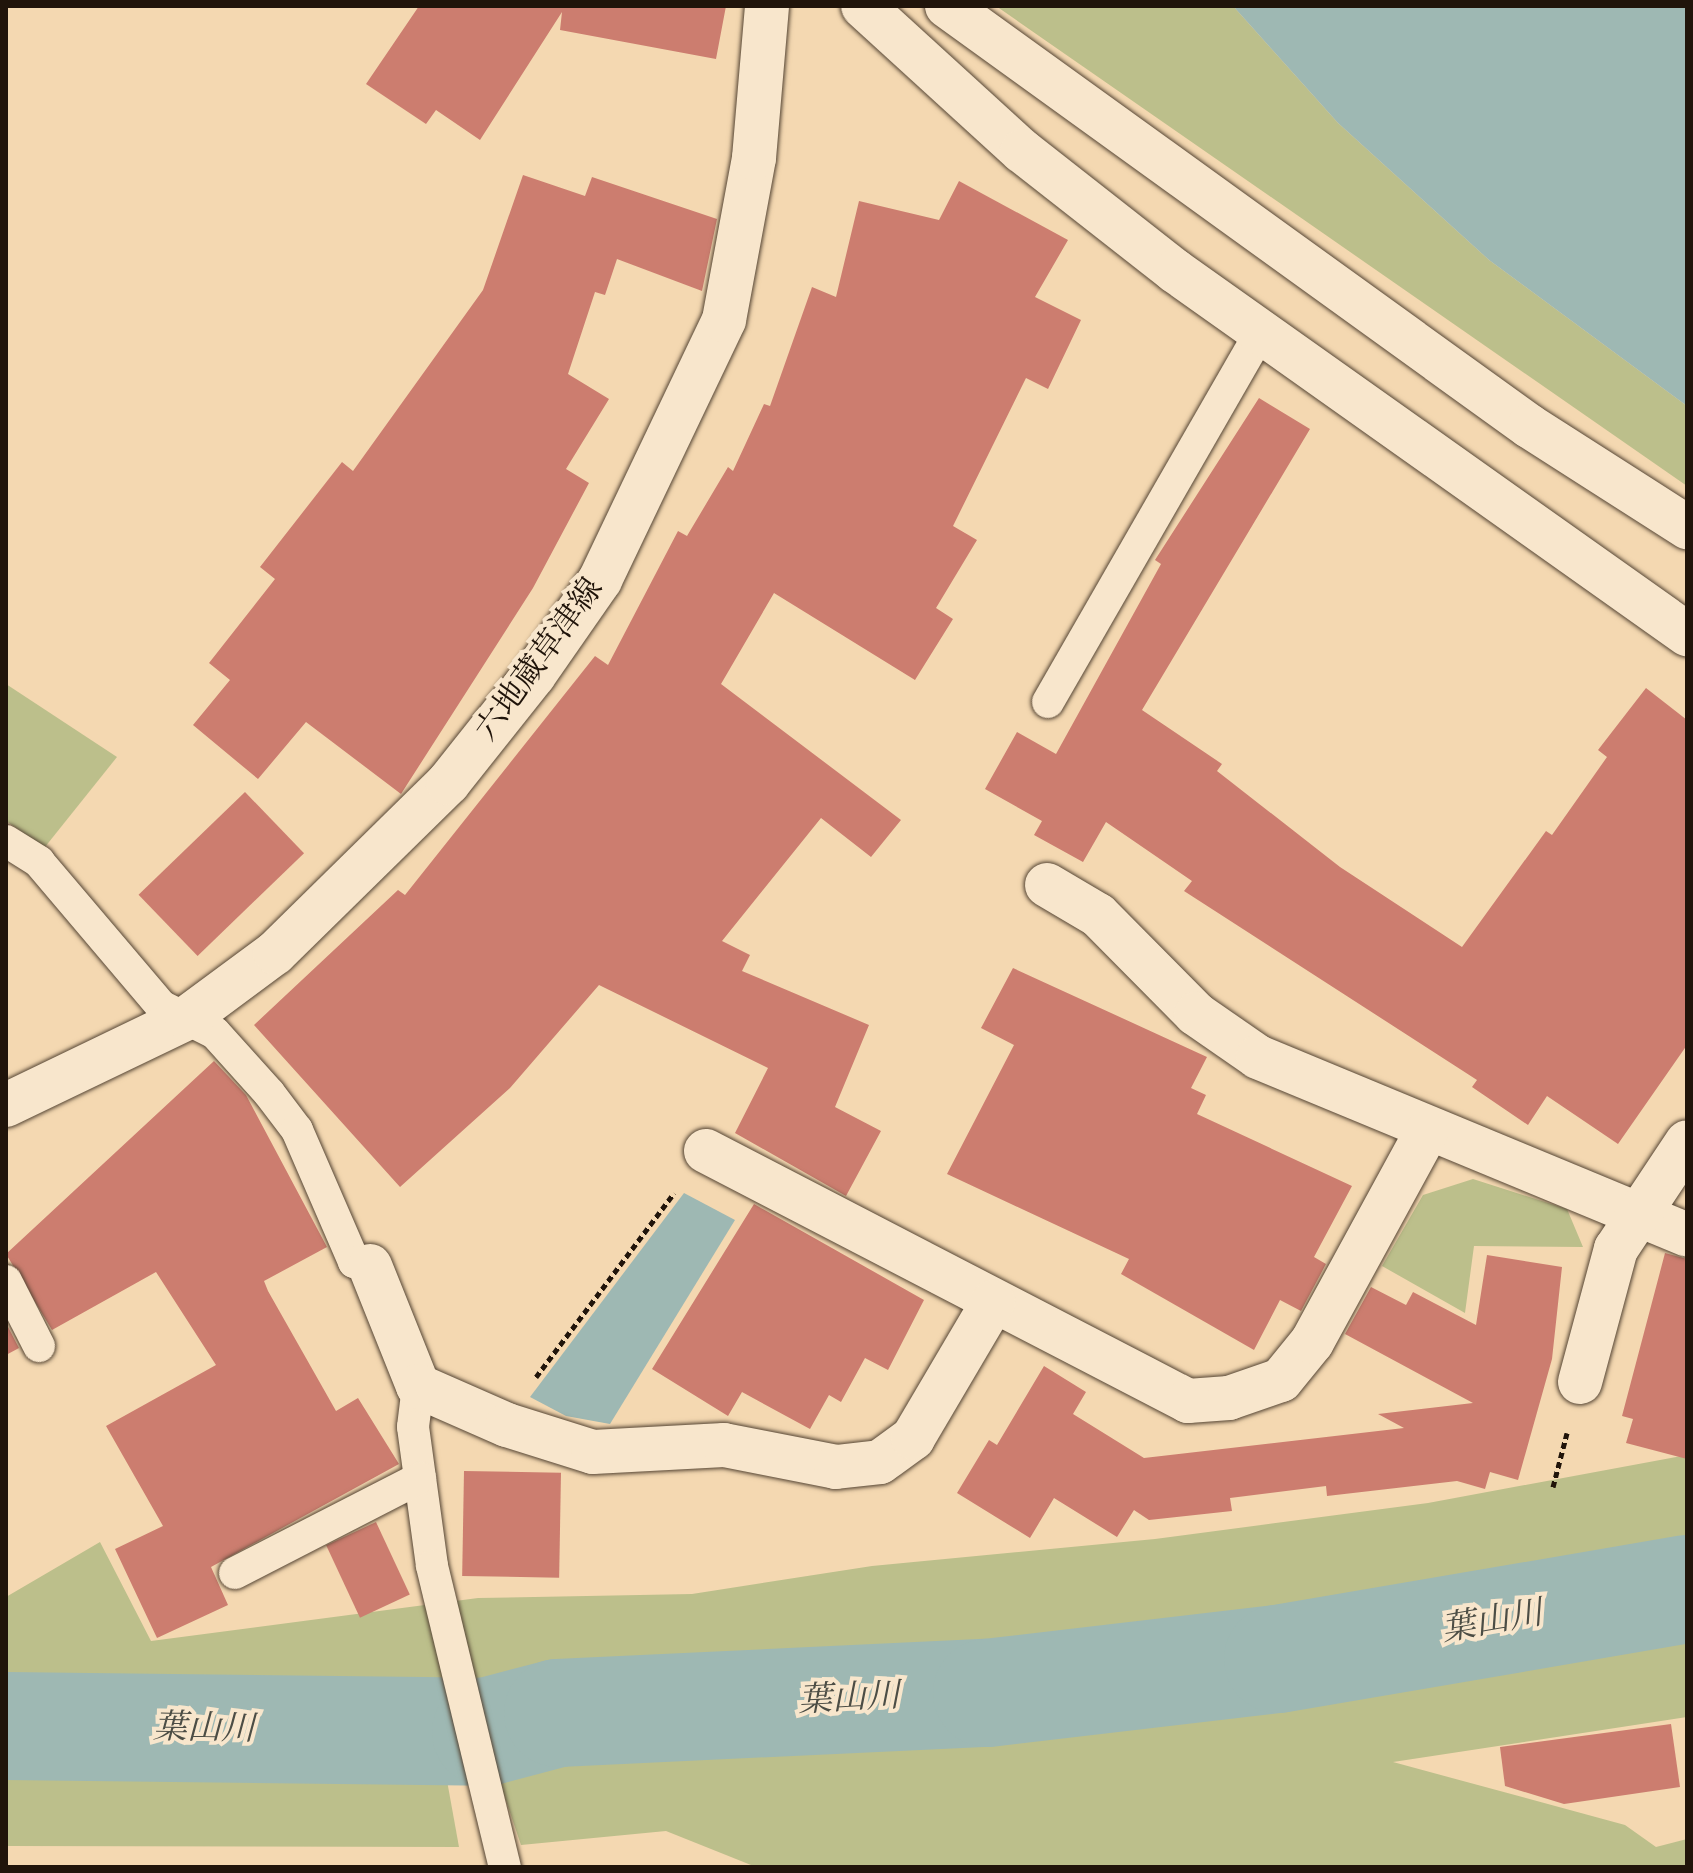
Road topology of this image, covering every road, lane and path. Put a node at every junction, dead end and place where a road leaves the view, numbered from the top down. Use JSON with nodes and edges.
{"nodes":[{"id":1,"x":767,"y":6,"type":"edge"},
{"id":2,"x":863,"y":6,"type":"edge"},
{"id":3,"x":947,"y":6,"type":"edge"},
{"id":4,"x":1260,"y":333,"type":"junction"},
{"id":5,"x":1687,"y":527,"type":"edge"},
{"id":6,"x":1687,"y":634,"type":"edge"},
{"id":7,"x":1048,"y":702,"type":"dead end"},
{"id":8,"x":6,"y":841,"type":"edge"},
{"id":9,"x":1047,"y":885,"type":"dead end"},
{"id":10,"x":187,"y":1018,"type":"junction"},
{"id":11,"x":6,"y":1105,"type":"edge"},
{"id":12,"x":1426,"y":1133,"type":"junction"},
{"id":13,"x":1687,"y":1142,"type":"edge"},
{"id":14,"x":706,"y":1151,"type":"joint"},
{"id":15,"x":1641,"y":1212,"type":"junction"},
{"id":16,"x":1687,"y":1235,"type":"edge"},
{"id":17,"x":370,"y":1266,"type":"joint"},
{"id":18,"x":6,"y":1281,"type":"edge"},
{"id":19,"x":993,"y":1302,"type":"junction"},
{"id":20,"x":39,"y":1346,"type":"dead end"},
{"id":21,"x":1580,"y":1382,"type":"dead end"},
{"id":22,"x":418,"y":1386,"type":"junction"},
{"id":23,"x":502,"y":1423,"type":"junction"},
{"id":24,"x":420,"y":1478,"type":"junction"},
{"id":25,"x":235,"y":1573,"type":"dead end"},
{"id":26,"x":505,"y":1867,"type":"edge"}],
"edges":[{"from":1,"to":10,"type":"street","name":"六地蔵草津線"},
{"from":2,"to":4,"type":"street"},
{"from":3,"to":5,"type":"street"},
{"from":4,"to":6,"type":"street"},
{"from":4,"to":7,"type":"lane"},
{"from":8,"to":10,"type":"lane"},
{"from":9,"to":12,"type":"street"},
{"from":10,"to":11,"type":"street","name":"六地蔵草津線"},
{"from":10,"to":17,"type":"lane"},
{"from":12,"to":15,"type":"street"},
{"from":12,"to":19,"type":"street"},
{"from":13,"to":15,"type":"street"},
{"from":14,"to":19,"type":"street"},
{"from":14,"to":23,"type":"path"},
{"from":15,"to":16,"type":"street"},
{"from":15,"to":21,"type":"street"},
{"from":17,"to":22,"type":"street"},
{"from":18,"to":20,"type":"lane"},
{"from":19,"to":23,"type":"street"},
{"from":22,"to":23,"type":"street"},
{"from":22,"to":24,"type":"lane"},
{"from":24,"to":25,"type":"lane"},
{"from":24,"to":26,"type":"lane"}]}
